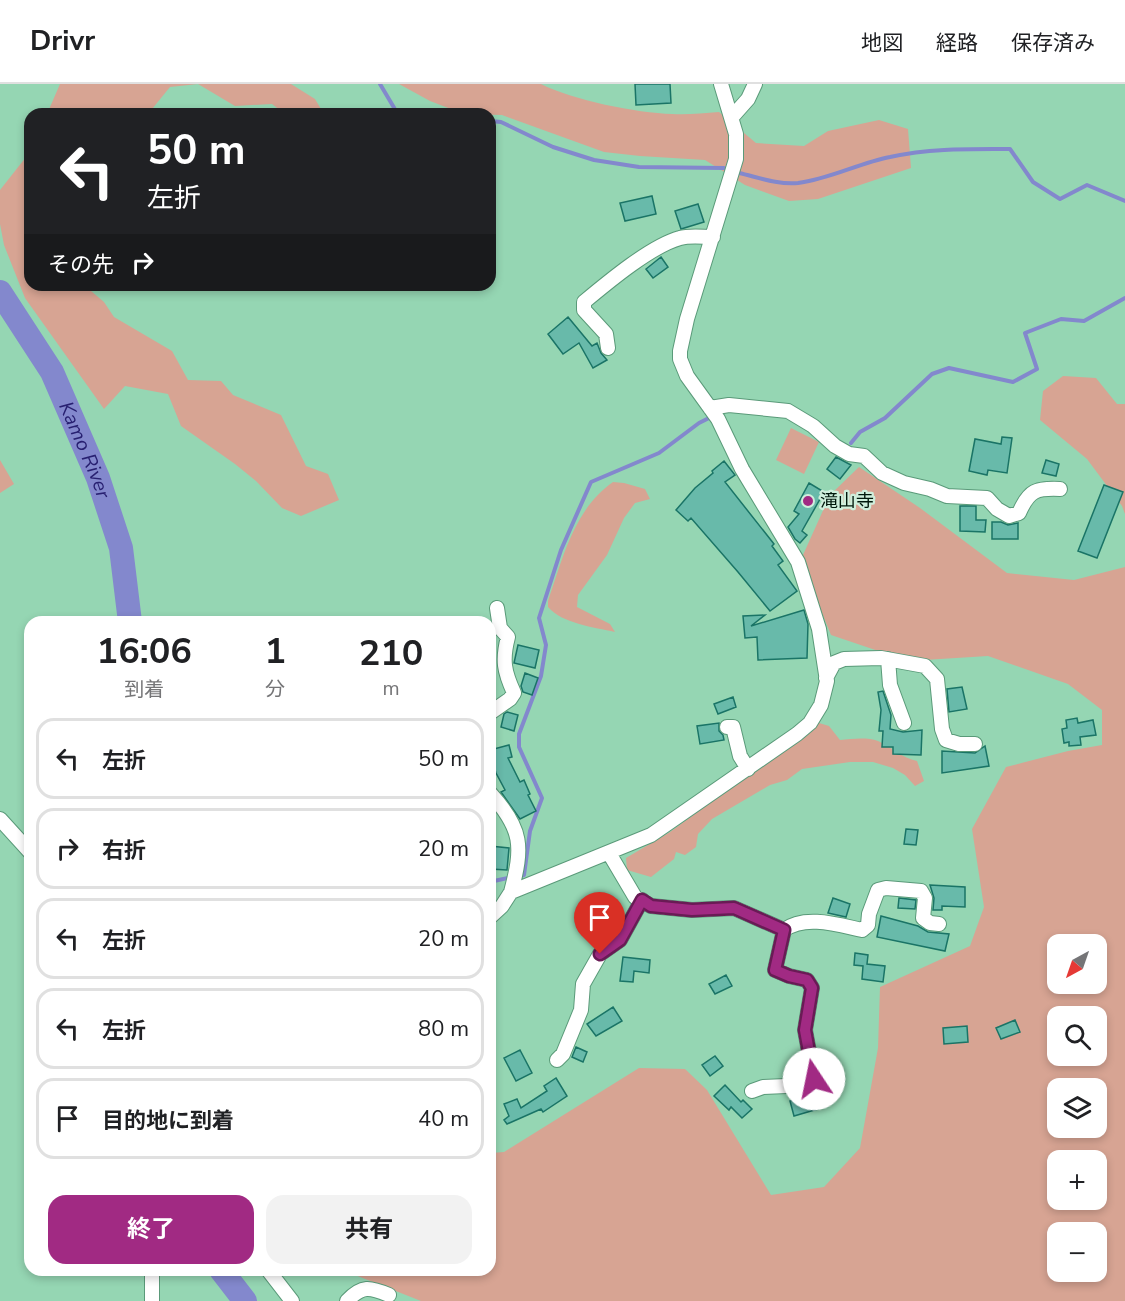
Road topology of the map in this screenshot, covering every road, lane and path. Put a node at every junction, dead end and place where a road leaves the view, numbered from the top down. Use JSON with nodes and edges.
{"nodes":[{"id":1,"x":721,"y":84,"type":"edge"},
{"id":2,"x":758,"y":85,"type":"edge"},
{"id":3,"x":732,"y":117,"type":"junction"},
{"id":4,"x":713,"y":237,"type":"junction"},
{"id":5,"x":608,"y":348,"type":"dead end"},
{"id":6,"x":713,"y":413,"type":"junction"},
{"id":7,"x":1060,"y":489,"type":"dead end"},
{"id":8,"x":497,"y":608,"type":"dead end"},
{"id":9,"x":888,"y":659,"type":"junction"},
{"id":10,"x":826,"y":678,"type":"junction"},
{"id":11,"x":496,"y":709,"type":"edge"},
{"id":12,"x":904,"y":723,"type":"dead end"},
{"id":13,"x":727,"y":727,"type":"dead end"},
{"id":14,"x":975,"y":744,"type":"dead end"},
{"id":15,"x":748,"y":769,"type":"junction"},
{"id":16,"x":496,"y":799,"type":"edge"},
{"id":17,"x":0,"y":819,"type":"edge"},
{"id":18,"x":24,"y":845,"type":"edge"},
{"id":19,"x":609,"y":853,"type":"junction"},
{"id":20,"x":511,"y":892,"type":"junction"},
{"id":21,"x":642,"y":900,"type":"junction"},
{"id":22,"x":496,"y":912,"type":"edge"},
{"id":23,"x":939,"y":924,"type":"dead end"},
{"id":24,"x":784,"y":930,"type":"junction"},
{"id":25,"x":557,"y":1060,"type":"dead end"},
{"id":26,"x":752,"y":1091,"type":"dead end"},
{"id":27,"x":152,"y":1276,"type":"edge"},
{"id":28,"x":273,"y":1276,"type":"edge"},
{"id":29,"x":389,"y":1295,"type":"dead end"},
{"id":30,"x":152,"y":1301,"type":"edge"},
{"id":31,"x":292,"y":1301,"type":"edge"},
{"id":32,"x":347,"y":1301,"type":"edge"}],
"edges":[{"from":1,"to":3,"type":"street"},
{"from":2,"to":3,"type":"street"},
{"from":3,"to":4,"type":"street"},
{"from":4,"to":5,"type":"street"},
{"from":4,"to":6,"type":"street"},
{"from":6,"to":7,"type":"street"},
{"from":6,"to":10,"type":"street"},
{"from":8,"to":11,"type":"street"},
{"from":9,"to":10,"type":"street"},
{"from":9,"to":12,"type":"street"},
{"from":9,"to":14,"type":"street"},
{"from":10,"to":15,"type":"street"},
{"from":13,"to":15,"type":"street"},
{"from":15,"to":19,"type":"street"},
{"from":16,"to":20,"type":"street"},
{"from":17,"to":18,"type":"street"},
{"from":19,"to":20,"type":"street"},
{"from":19,"to":21,"type":"street"},
{"from":20,"to":22,"type":"street"},
{"from":21,"to":24,"type":"street"},
{"from":21,"to":25,"type":"street"},
{"from":23,"to":24,"type":"street"},
{"from":24,"to":26,"type":"street"},
{"from":27,"to":30,"type":"street"},
{"from":28,"to":31,"type":"street"},
{"from":29,"to":32,"type":"street"}]}
